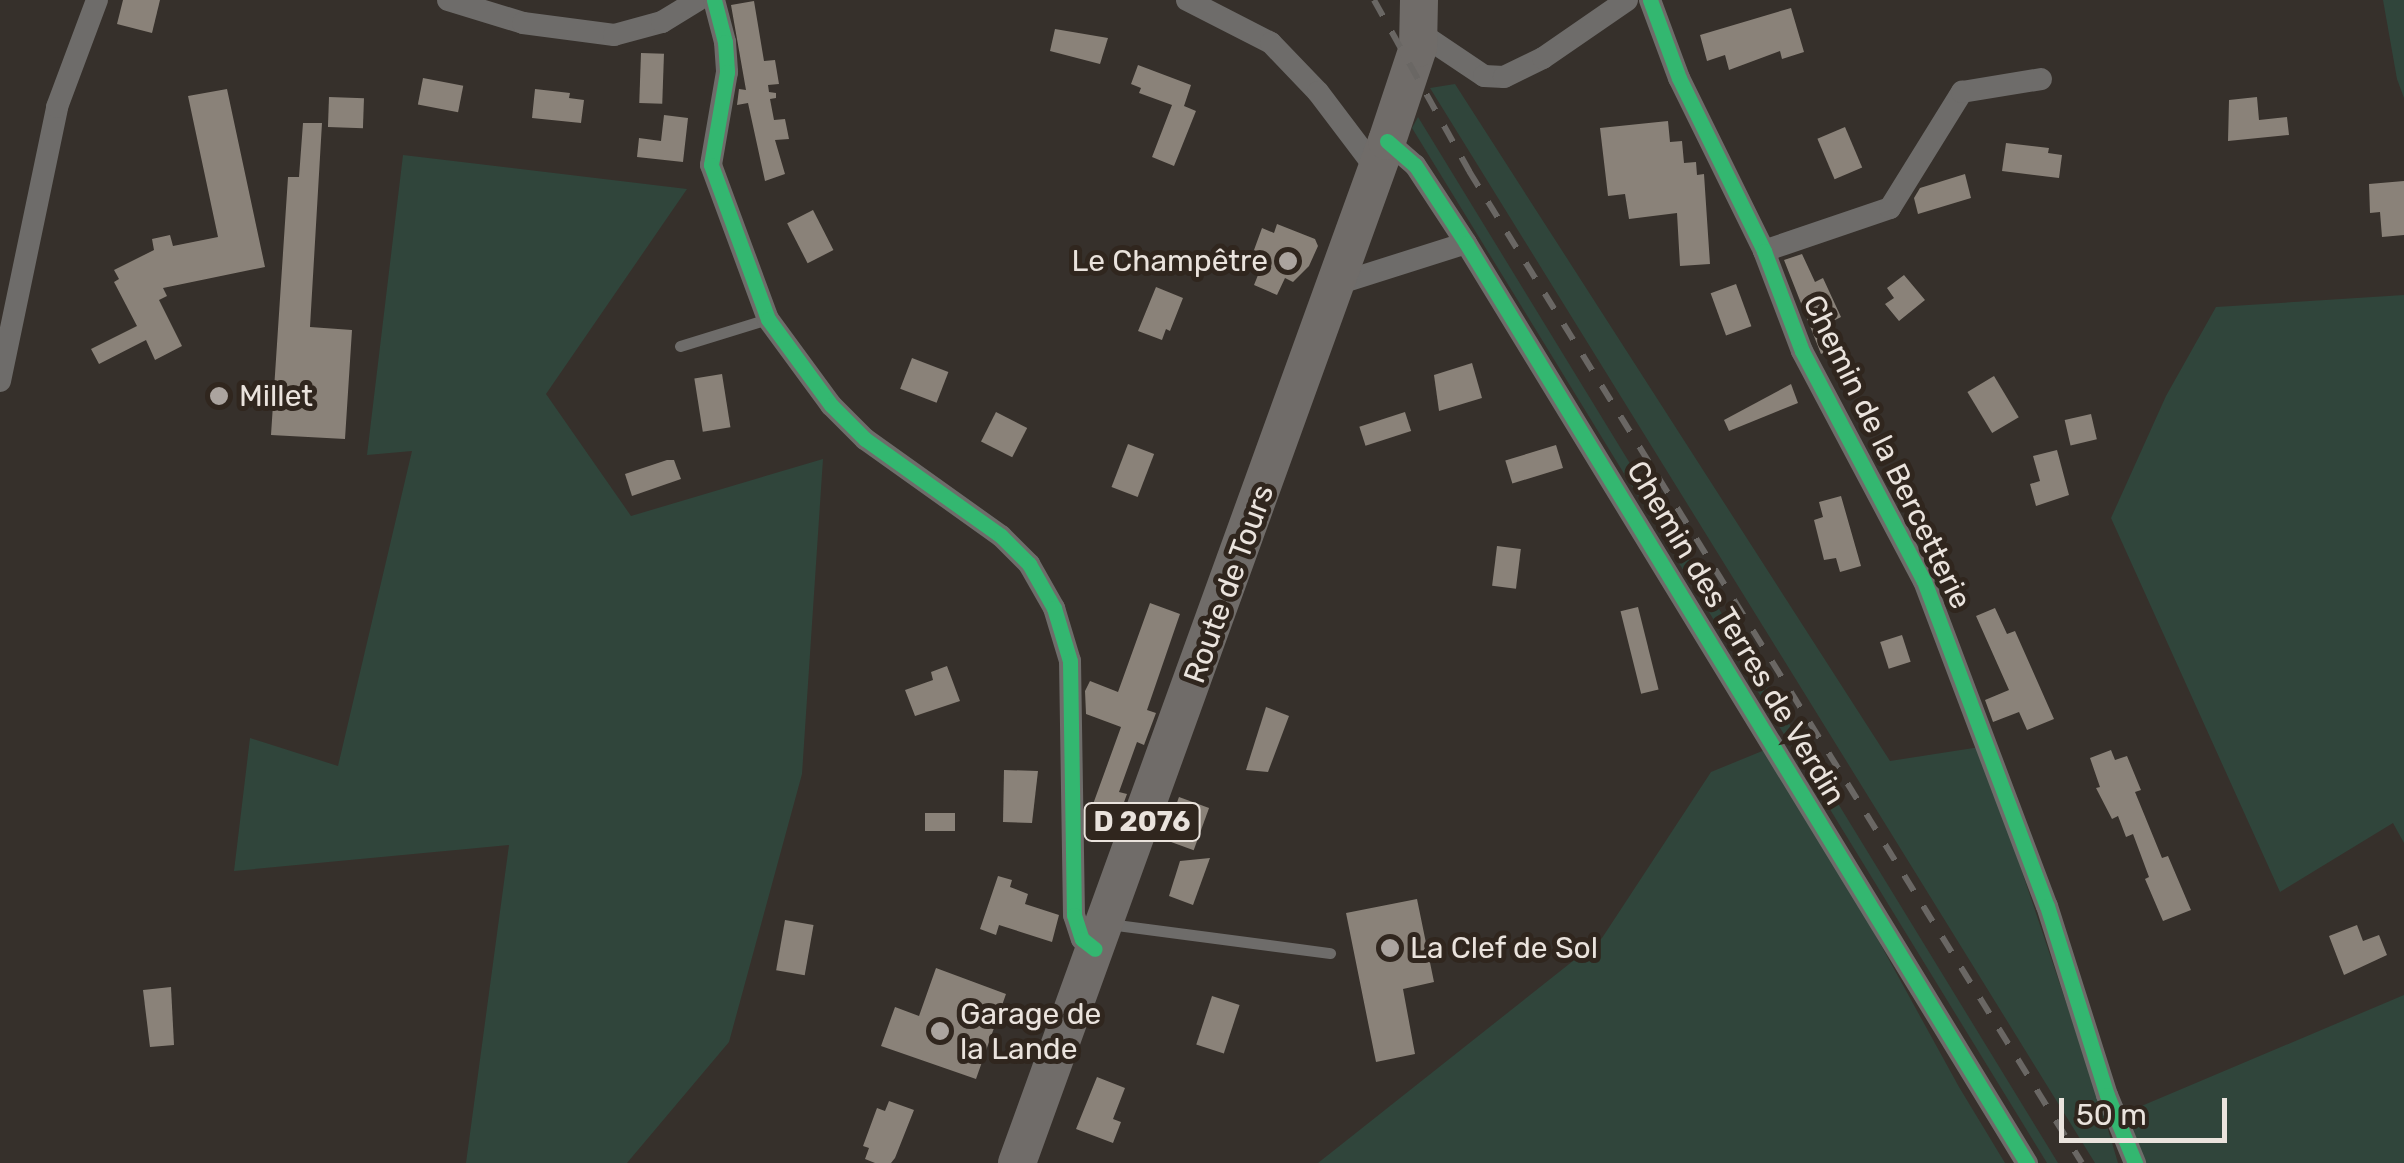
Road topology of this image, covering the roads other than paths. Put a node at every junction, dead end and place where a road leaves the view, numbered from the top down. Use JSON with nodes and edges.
{"nodes":[{"id":1,"x":97,"y":0,"type":"edge"},
{"id":2,"x":448,"y":0,"type":"edge"},
{"id":3,"x":698,"y":0,"type":"edge"},
{"id":4,"x":714,"y":0,"type":"edge"},
{"id":5,"x":1187,"y":0,"type":"edge"},
{"id":6,"x":1627,"y":0,"type":"edge"},
{"id":7,"x":1650,"y":0,"type":"edge"},
{"id":8,"x":1420,"y":17,"type":"edge"},
{"id":9,"x":2041,"y":79,"type":"dead end"},
{"id":10,"x":1382,"y":156,"type":"junction"},
{"id":11,"x":1466,"y":242,"type":"junction"},
{"id":12,"x":1764,"y":251,"type":"junction"},
{"id":13,"x":1337,"y":284,"type":"junction"},
{"id":14,"x":768,"y":320,"type":"junction"},
{"id":15,"x":680,"y":346,"type":"dead end"},
{"id":16,"x":0,"y":381,"type":"edge"},
{"id":17,"x":1100,"y":936,"type":"junction"},
{"id":18,"x":1330,"y":953,"type":"dead end"},
{"id":19,"x":1017,"y":1163,"type":"edge"},
{"id":20,"x":2027,"y":1163,"type":"edge"},
{"id":21,"x":2135,"y":1163,"type":"edge"}],
"edges":[{"from":1,"to":16,"type":"street"},
{"from":2,"to":3,"type":"street"},
{"from":4,"to":14,"type":"street"},
{"from":5,"to":10,"type":"street","name":"Chemin des Terres de Verdin"},
{"from":6,"to":8,"type":"street"},
{"from":7,"to":12,"type":"street","name":"Chemin de la Bercetterie"},
{"from":8,"to":10,"type":"main road","name":"Route de Tours","number":"D 2076"},
{"from":9,"to":12,"type":"street"},
{"from":10,"to":11,"type":"street","name":"Chemin des Terres de Verdin"},
{"from":10,"to":13,"type":"main road","name":"Route de Tours","number":"D 2076"},
{"from":11,"to":13,"type":"street"},
{"from":11,"to":20,"type":"street","name":"Chemin des Terres de Verdin"},
{"from":12,"to":21,"type":"street","name":"Chemin de la Bercetterie"},
{"from":13,"to":17,"type":"main road","name":"Route de Tours","number":"D 2076"},
{"from":14,"to":15,"type":"lane"},
{"from":14,"to":17,"type":"street"},
{"from":17,"to":18,"type":"lane"},
{"from":17,"to":19,"type":"main road","name":"Route de Tours","number":"D 2076"}]}
